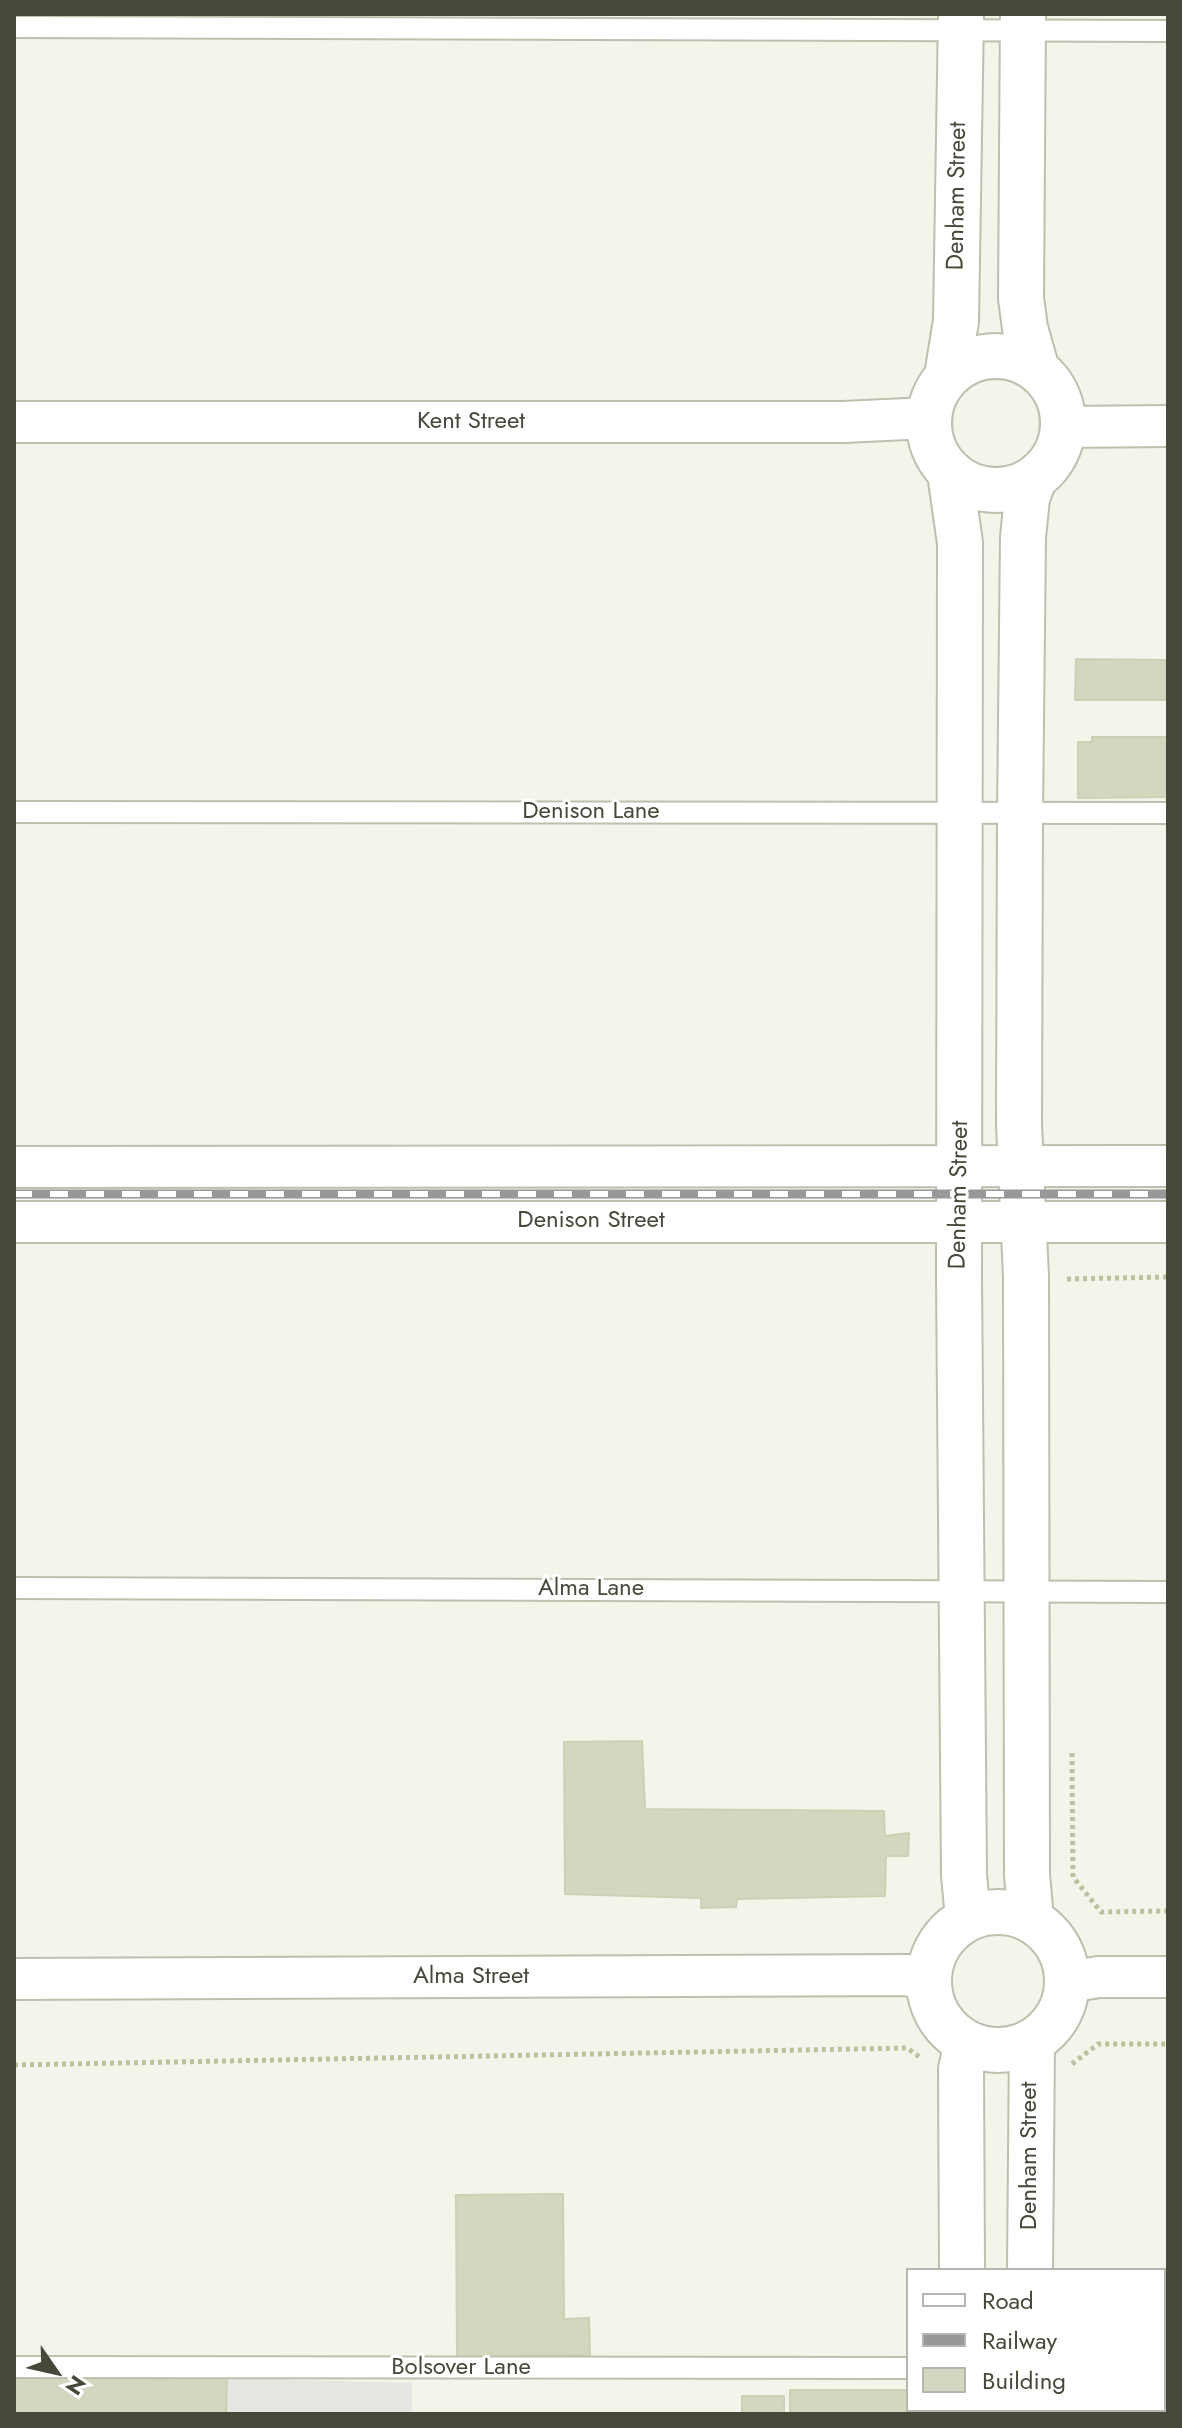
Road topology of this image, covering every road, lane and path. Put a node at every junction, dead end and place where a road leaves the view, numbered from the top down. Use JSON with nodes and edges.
{"nodes":[{"id":1,"x":961,"y":23,"type":"edge"},
{"id":2,"x":1023,"y":23,"type":"edge"},
{"id":3,"x":14,"y":27,"type":"edge"},
{"id":4,"x":1168,"y":31,"type":"edge"},
{"id":5,"x":1036,"y":367,"type":"junction"},
{"id":6,"x":947,"y":376,"type":"junction"},
{"id":7,"x":928,"y":418,"type":"junction"},
{"id":8,"x":14,"y":422,"type":"edge"},
{"id":9,"x":1168,"y":426,"type":"edge"},
{"id":10,"x":1064,"y":427,"type":"junction"},
{"id":11,"x":950,"y":473,"type":"junction"},
{"id":12,"x":1034,"y":479,"type":"junction"},
{"id":13,"x":14,"y":812,"type":"edge"},
{"id":14,"x":961,"y":813,"type":"junction"},
{"id":15,"x":1168,"y":813,"type":"edge"},
{"id":16,"x":1020,"y":814,"type":"junction"},
{"id":17,"x":1168,"y":1166,"type":"edge"},
{"id":18,"x":14,"y":1167,"type":"edge"},
{"id":19,"x":961,"y":1167,"type":"junction"},
{"id":20,"x":1022,"y":1167,"type":"junction"},
{"id":21,"x":959,"y":1221,"type":"junction"},
{"id":22,"x":1024,"y":1221,"type":"junction"},
{"id":23,"x":14,"y":1222,"type":"edge"},
{"id":24,"x":1168,"y":1222,"type":"edge"},
{"id":25,"x":1168,"y":1277,"type":"edge"},
{"id":26,"x":1067,"y":1293,"type":"dead end"},
{"id":27,"x":14,"y":1588,"type":"edge"},
{"id":28,"x":962,"y":1590,"type":"junction"},
{"id":29,"x":1028,"y":1592,"type":"junction"},
{"id":30,"x":1168,"y":1592,"type":"edge"},
{"id":31,"x":1071,"y":1751,"type":"dead end"},
{"id":32,"x":1168,"y":1911,"type":"edge"},
{"id":33,"x":968,"y":1918,"type":"junction"},
{"id":34,"x":1031,"y":1919,"type":"junction"},
{"id":35,"x":1168,"y":1977,"type":"edge"},
{"id":36,"x":14,"y":1979,"type":"edge"},
{"id":37,"x":928,"y":1981,"type":"junction"},
{"id":38,"x":1067,"y":1982,"type":"junction"},
{"id":39,"x":1032,"y":2041,"type":"junction"},
{"id":40,"x":967,"y":2044,"type":"junction"},
{"id":41,"x":1168,"y":2044,"type":"edge"},
{"id":42,"x":907,"y":2048,"type":"dead end"},
{"id":43,"x":14,"y":2065,"type":"edge"},
{"id":44,"x":1068,"y":2067,"type":"dead end"},
{"id":45,"x":962,"y":2268,"type":"edge"},
{"id":46,"x":1030,"y":2268,"type":"edge"},
{"id":47,"x":14,"y":2367,"type":"edge"},
{"id":48,"x":906,"y":2368,"type":"edge"}],
"edges":[{"from":1,"to":2,"type":"lane"},
{"from":1,"to":3,"type":"lane"},
{"from":1,"to":6,"type":"street","name":"Denham Street"},
{"from":2,"to":4,"type":"lane"},
{"from":2,"to":5,"type":"street"},
{"from":5,"to":6,"type":"street"},
{"from":5,"to":10,"type":"street"},
{"from":6,"to":7,"type":"street"},
{"from":7,"to":8,"type":"street","name":"Kent Street"},
{"from":7,"to":11,"type":"street"},
{"from":9,"to":10,"type":"street"},
{"from":10,"to":12,"type":"street"},
{"from":11,"to":12,"type":"street"},
{"from":11,"to":14,"type":"street","name":"Denham Street"},
{"from":12,"to":16,"type":"street"},
{"from":13,"to":14,"type":"lane","name":"Denison Lane"},
{"from":14,"to":16,"type":"lane","name":"Denison Lane"},
{"from":14,"to":19,"type":"street","name":"Denham Street"},
{"from":15,"to":16,"type":"lane","name":"Denison Lane"},
{"from":16,"to":20,"type":"street"},
{"from":17,"to":20,"type":"street"},
{"from":18,"to":19,"type":"street"},
{"from":19,"to":20,"type":"street"},
{"from":19,"to":21,"type":"street","name":"Denham Street"},
{"from":20,"to":22,"type":"street"},
{"from":21,"to":22,"type":"street","name":"Denison Street"},
{"from":21,"to":23,"type":"street","name":"Denison Street"},
{"from":21,"to":28,"type":"street","name":"Denham Street"},
{"from":22,"to":24,"type":"street","name":"Denison Street"},
{"from":22,"to":29,"type":"street"},
{"from":25,"to":26,"type":"path"},
{"from":27,"to":28,"type":"lane","name":"Alma Lane"},
{"from":28,"to":29,"type":"lane","name":"Alma Lane"},
{"from":28,"to":33,"type":"street","name":"Denham Street"},
{"from":29,"to":30,"type":"lane","name":"Alma Lane"},
{"from":29,"to":34,"type":"street"},
{"from":31,"to":32,"type":"path"},
{"from":33,"to":34,"type":"street"},
{"from":33,"to":37,"type":"street"},
{"from":34,"to":38,"type":"street"},
{"from":35,"to":38,"type":"street"},
{"from":36,"to":37,"type":"street","name":"Alma Street"},
{"from":37,"to":40,"type":"street"},
{"from":38,"to":39,"type":"street"},
{"from":39,"to":40,"type":"street"},
{"from":39,"to":46,"type":"street","name":"Denham Street"},
{"from":40,"to":45,"type":"street"},
{"from":41,"to":44,"type":"path"},
{"from":42,"to":43,"type":"path"},
{"from":47,"to":48,"type":"lane","name":"Bolsover Lane"}]}
